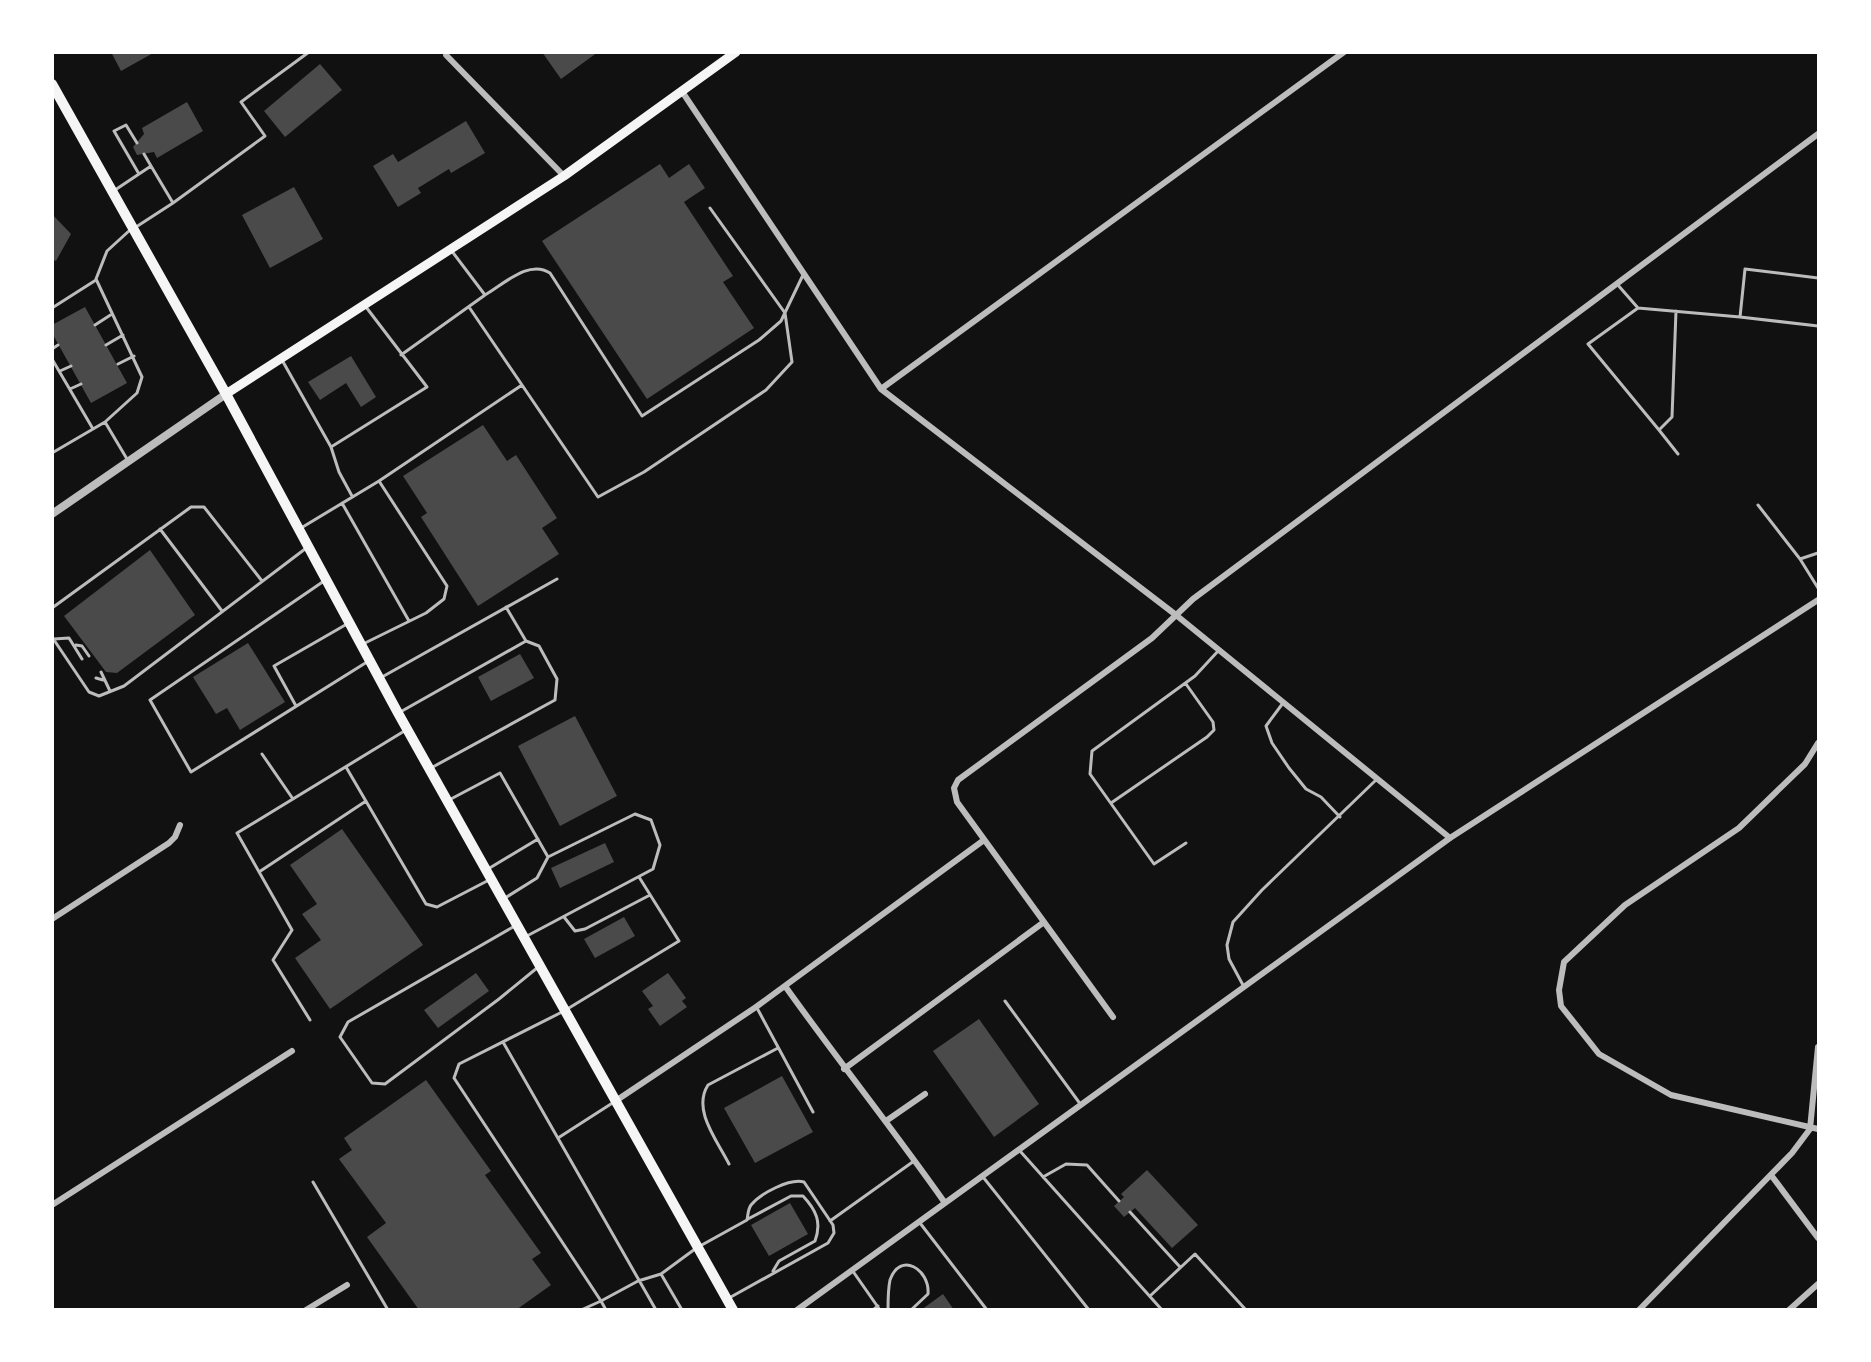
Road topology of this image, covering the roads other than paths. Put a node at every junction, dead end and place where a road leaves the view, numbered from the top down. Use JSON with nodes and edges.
{"nodes":[{"id":1,"x":309,"y":52,"type":"edge"},
{"id":2,"x":736,"y":52,"type":"edge"},
{"id":3,"x":1344,"y":52,"type":"edge"},
{"id":4,"x":445,"y":53,"type":"edge"},
{"id":5,"x":52,"y":84,"type":"edge"},
{"id":6,"x":683,"y":93,"type":"junction"},
{"id":7,"x":1818,"y":134,"type":"edge"},
{"id":8,"x":137,"y":143,"type":"dead end"},
{"id":9,"x":144,"y":154,"type":"dead end"},
{"id":10,"x":151,"y":166,"type":"junction"},
{"id":11,"x":139,"y":174,"type":"junction"},
{"id":12,"x":564,"y":176,"type":"junction"},
{"id":13,"x":112,"y":192,"type":"junction"},
{"id":14,"x":173,"y":203,"type":"junction"},
{"id":15,"x":710,"y":208,"type":"dead end"},
{"id":16,"x":132,"y":229,"type":"junction"},
{"id":17,"x":450,"y":249,"type":"junction"},
{"id":18,"x":804,"y":274,"type":"junction"},
{"id":19,"x":1818,"y":278,"type":"edge"},
{"id":20,"x":96,"y":279,"type":"junction"},
{"id":21,"x":1617,"y":284,"type":"junction"},
{"id":22,"x":485,"y":295,"type":"junction"},
{"id":23,"x":364,"y":304,"type":"junction"},
{"id":24,"x":469,"y":307,"type":"junction"},
{"id":25,"x":52,"y":308,"type":"edge"},
{"id":26,"x":1638,"y":308,"type":"junction"},
{"id":27,"x":1676,"y":311,"type":"junction"},
{"id":28,"x":785,"y":313,"type":"junction"},
{"id":29,"x":112,"y":314,"type":"junction"},
{"id":30,"x":1740,"y":317,"type":"junction"},
{"id":31,"x":95,"y":325,"type":"dead end"},
{"id":32,"x":1818,"y":326,"type":"edge"},
{"id":33,"x":123,"y":335,"type":"junction"},
{"id":34,"x":58,"y":345,"type":"dead end"},
{"id":35,"x":106,"y":345,"type":"dead end"},
{"id":36,"x":52,"y":349,"type":"edge"},
{"id":37,"x":134,"y":356,"type":"junction"},
{"id":38,"x":401,"y":356,"type":"junction"},
{"id":39,"x":281,"y":358,"type":"junction"},
{"id":40,"x":52,"y":359,"type":"edge"},
{"id":41,"x":118,"y":364,"type":"dead end"},
{"id":42,"x":71,"y":366,"type":"dead end"},
{"id":43,"x":60,"y":371,"type":"junction"},
{"id":44,"x":81,"y":384,"type":"dead end"},
{"id":45,"x":522,"y":385,"type":"junction"},
{"id":46,"x":881,"y":388,"type":"junction"},
{"id":47,"x":70,"y":389,"type":"junction"},
{"id":48,"x":226,"y":394,"type":"junction"},
{"id":49,"x":105,"y":422,"type":"junction"},
{"id":50,"x":93,"y":429,"type":"junction"},
{"id":51,"x":1659,"y":430,"type":"junction"},
{"id":52,"x":331,"y":447,"type":"junction"},
{"id":53,"x":52,"y":453,"type":"edge"},
{"id":54,"x":1678,"y":453,"type":"dead end"},
{"id":55,"x":128,"y":461,"type":"junction"},
{"id":56,"x":379,"y":481,"type":"junction"},
{"id":57,"x":352,"y":496,"type":"junction"},
{"id":58,"x":342,"y":503,"type":"junction"},
{"id":59,"x":1758,"y":506,"type":"dead end"},
{"id":60,"x":52,"y":514,"type":"edge"},
{"id":61,"x":160,"y":529,"type":"junction"},
{"id":62,"x":298,"y":530,"type":"junction"},
{"id":63,"x":307,"y":548,"type":"junction"},
{"id":64,"x":1818,"y":552,"type":"edge"},
{"id":65,"x":1800,"y":559,"type":"junction"},
{"id":66,"x":557,"y":579,"type":"dead end"},
{"id":67,"x":325,"y":580,"type":"junction"},
{"id":68,"x":262,"y":581,"type":"junction"},
{"id":69,"x":1818,"y":588,"type":"edge"},
{"id":70,"x":1818,"y":600,"type":"edge"},
{"id":71,"x":506,"y":607,"type":"junction"},
{"id":72,"x":52,"y":608,"type":"edge"},
{"id":73,"x":222,"y":611,"type":"junction"},
{"id":74,"x":1176,"y":615,"type":"junction"},
{"id":75,"x":409,"y":621,"type":"junction"},
{"id":76,"x":349,"y":623,"type":"junction"},
{"id":77,"x":53,"y":638,"type":"edge"},
{"id":78,"x":526,"y":641,"type":"junction"},
{"id":79,"x":76,"y":645,"type":"junction"},
{"id":80,"x":361,"y":645,"type":"junction"},
{"id":81,"x":1219,"y":650,"type":"junction"},
{"id":82,"x":89,"y":656,"type":"dead end"},
{"id":83,"x":82,"y":659,"type":"dead end"},
{"id":84,"x":370,"y":660,"type":"junction"},
{"id":85,"x":101,"y":672,"type":"dead end"},
{"id":86,"x":96,"y":678,"type":"dead end"},
{"id":87,"x":380,"y":678,"type":"junction"},
{"id":88,"x":103,"y":680,"type":"junction"},
{"id":89,"x":1186,"y":683,"type":"junction"},
{"id":90,"x":110,"y":691,"type":"junction"},
{"id":91,"x":1283,"y":703,"type":"junction"},
{"id":92,"x":296,"y":706,"type":"junction"},
{"id":93,"x":398,"y":713,"type":"junction"},
{"id":94,"x":407,"y":729,"type":"junction"},
{"id":95,"x":1818,"y":743,"type":"edge"},
{"id":96,"x":262,"y":754,"type":"dead end"},
{"id":97,"x":346,"y":767,"type":"junction"},
{"id":98,"x":429,"y":769,"type":"junction"},
{"id":99,"x":1376,"y":779,"type":"junction"},
{"id":100,"x":293,"y":799,"type":"junction"},
{"id":101,"x":366,"y":801,"type":"junction"},
{"id":102,"x":448,"y":801,"type":"junction"},
{"id":103,"x":1111,"y":803,"type":"junction"},
{"id":104,"x":1340,"y":817,"type":"junction"},
{"id":105,"x":180,"y":825,"type":"dead end"},
{"id":106,"x":1450,"y":838,"type":"junction"},
{"id":107,"x":538,"y":839,"type":"junction"},
{"id":108,"x":984,"y":840,"type":"junction"},
{"id":109,"x":1186,"y":843,"type":"dead end"},
{"id":110,"x":548,"y":857,"type":"junction"},
{"id":111,"x":259,"y":872,"type":"junction"},
{"id":112,"x":489,"y":874,"type":"junction"},
{"id":113,"x":639,"y":877,"type":"junction"},
{"id":114,"x":650,"y":895,"type":"junction"},
{"id":115,"x":503,"y":899,"type":"junction"},
{"id":116,"x":564,"y":917,"type":"junction"},
{"id":117,"x":52,"y":919,"type":"edge"},
{"id":118,"x":1044,"y":922,"type":"junction"},
{"id":119,"x":518,"y":924,"type":"junction"},
{"id":120,"x":525,"y":938,"type":"junction"},
{"id":121,"x":540,"y":965,"type":"junction"},
{"id":122,"x":785,"y":986,"type":"junction"},
{"id":123,"x":1244,"y":987,"type":"junction"},
{"id":124,"x":1005,"y":1001,"type":"dead end"},
{"id":125,"x":756,"y":1007,"type":"junction"},
{"id":126,"x":564,"y":1011,"type":"junction"},
{"id":127,"x":1113,"y":1017,"type":"dead end"},
{"id":128,"x":310,"y":1020,"type":"dead end"},
{"id":129,"x":503,"y":1042,"type":"junction"},
{"id":130,"x":1818,"y":1047,"type":"edge"},
{"id":131,"x":778,"y":1048,"type":"junction"},
{"id":132,"x":292,"y":1051,"type":"dead end"},
{"id":133,"x":844,"y":1069,"type":"junction"},
{"id":134,"x":926,"y":1094,"type":"dead end"},
{"id":135,"x":617,"y":1100,"type":"junction"},
{"id":136,"x":1081,"y":1105,"type":"junction"},
{"id":137,"x":813,"y":1113,"type":"dead end"},
{"id":138,"x":886,"y":1121,"type":"junction"},
{"id":139,"x":1809,"y":1129,"type":"junction"},
{"id":140,"x":1818,"y":1129,"type":"edge"},
{"id":141,"x":558,"y":1138,"type":"junction"},
{"id":142,"x":1018,"y":1150,"type":"junction"},
{"id":143,"x":915,"y":1161,"type":"junction"},
{"id":144,"x":729,"y":1164,"type":"dead end"},
{"id":145,"x":1771,"y":1174,"type":"junction"},
{"id":146,"x":982,"y":1176,"type":"junction"},
{"id":147,"x":1043,"y":1177,"type":"junction"},
{"id":148,"x":313,"y":1182,"type":"dead end"},
{"id":149,"x":1119,"y":1201,"type":"dead end"},
{"id":150,"x":945,"y":1203,"type":"junction"},
{"id":151,"x":52,"y":1205,"type":"edge"},
{"id":152,"x":1130,"y":1212,"type":"dead end"},
{"id":153,"x":747,"y":1220,"type":"junction"},
{"id":154,"x":830,"y":1221,"type":"junction"},
{"id":155,"x":919,"y":1222,"type":"junction"},
{"id":156,"x":1818,"y":1238,"type":"edge"},
{"id":157,"x":698,"y":1247,"type":"junction"},
{"id":158,"x":1180,"y":1267,"type":"junction"},
{"id":159,"x":852,"y":1270,"type":"junction"},
{"id":160,"x":772,"y":1273,"type":"junction"},
{"id":161,"x":661,"y":1274,"type":"junction"},
{"id":162,"x":638,"y":1281,"type":"junction"},
{"id":163,"x":1818,"y":1284,"type":"edge"},
{"id":164,"x":347,"y":1285,"type":"dead end"},
{"id":165,"x":1150,"y":1296,"type":"junction"},
{"id":166,"x":727,"y":1299,"type":"junction"},
{"id":167,"x":601,"y":1301,"type":"junction"},
{"id":168,"x":879,"y":1308,"type":"edge"},
{"id":169,"x":306,"y":1310,"type":"edge"},
{"id":170,"x":388,"y":1310,"type":"edge"},
{"id":171,"x":582,"y":1310,"type":"edge"},
{"id":172,"x":606,"y":1310,"type":"edge"},
{"id":173,"x":656,"y":1310,"type":"edge"},
{"id":174,"x":682,"y":1310,"type":"edge"},
{"id":175,"x":733,"y":1310,"type":"edge"},
{"id":176,"x":797,"y":1310,"type":"edge"},
{"id":177,"x":873,"y":1310,"type":"edge"},
{"id":178,"x":888,"y":1310,"type":"edge"},
{"id":179,"x":911,"y":1310,"type":"edge"},
{"id":180,"x":987,"y":1310,"type":"edge"},
{"id":181,"x":1089,"y":1310,"type":"edge"},
{"id":182,"x":1162,"y":1310,"type":"edge"},
{"id":183,"x":1246,"y":1310,"type":"edge"},
{"id":184,"x":1639,"y":1310,"type":"edge"},
{"id":185,"x":1789,"y":1310,"type":"edge"}],
"edges":[{"from":1,"to":14,"type":"lane"},
{"from":2,"to":6,"type":"main road"},
{"from":3,"to":46,"type":"street"},
{"from":4,"to":12,"type":"street"},
{"from":5,"to":13,"type":"highway"},
{"from":6,"to":12,"type":"main road"},
{"from":6,"to":18,"type":"street"},
{"from":7,"to":21,"type":"street"},
{"from":8,"to":11,"type":"lane"},
{"from":9,"to":10,"type":"lane"},
{"from":10,"to":11,"type":"lane"},
{"from":10,"to":14,"type":"lane"},
{"from":11,"to":13,"type":"lane"},
{"from":12,"to":17,"type":"main road"},
{"from":13,"to":16,"type":"highway"},
{"from":14,"to":16,"type":"lane"},
{"from":15,"to":28,"type":"lane"},
{"from":16,"to":20,"type":"lane"},
{"from":16,"to":48,"type":"highway"},
{"from":17,"to":22,"type":"lane"},
{"from":17,"to":23,"type":"main road"},
{"from":18,"to":28,"type":"lane"},
{"from":18,"to":46,"type":"street"},
{"from":19,"to":30,"type":"lane"},
{"from":20,"to":25,"type":"lane"},
{"from":20,"to":29,"type":"lane"},
{"from":21,"to":26,"type":"lane"},
{"from":21,"to":74,"type":"street"},
{"from":22,"to":24,"type":"lane"},
{"from":22,"to":28,"type":"lane"},
{"from":23,"to":38,"type":"lane"},
{"from":23,"to":39,"type":"main road"},
{"from":24,"to":38,"type":"lane"},
{"from":24,"to":45,"type":"lane"},
{"from":26,"to":27,"type":"lane"},
{"from":26,"to":51,"type":"lane"},
{"from":27,"to":30,"type":"lane"},
{"from":27,"to":51,"type":"lane"},
{"from":28,"to":45,"type":"lane"},
{"from":29,"to":31,"type":"lane"},
{"from":29,"to":33,"type":"lane"},
{"from":30,"to":32,"type":"lane"},
{"from":33,"to":35,"type":"lane"},
{"from":33,"to":37,"type":"lane"},
{"from":34,"to":36,"type":"lane"},
{"from":37,"to":41,"type":"lane"},
{"from":37,"to":49,"type":"lane"},
{"from":38,"to":52,"type":"lane"},
{"from":39,"to":48,"type":"main road"},
{"from":39,"to":52,"type":"lane"},
{"from":40,"to":43,"type":"lane"},
{"from":42,"to":43,"type":"lane"},
{"from":43,"to":47,"type":"lane"},
{"from":44,"to":47,"type":"lane"},
{"from":45,"to":56,"type":"lane"},
{"from":46,"to":74,"type":"street"},
{"from":47,"to":50,"type":"lane"},
{"from":48,"to":55,"type":"street"},
{"from":48,"to":62,"type":"highway"},
{"from":49,"to":50,"type":"lane"},
{"from":49,"to":55,"type":"lane"},
{"from":50,"to":53,"type":"lane"},
{"from":51,"to":54,"type":"lane"},
{"from":52,"to":57,"type":"lane"},
{"from":55,"to":60,"type":"street"},
{"from":56,"to":57,"type":"lane"},
{"from":56,"to":75,"type":"lane"},
{"from":57,"to":58,"type":"lane"},
{"from":58,"to":62,"type":"lane"},
{"from":58,"to":75,"type":"lane"},
{"from":59,"to":65,"type":"lane"},
{"from":61,"to":68,"type":"lane"},
{"from":61,"to":72,"type":"lane"},
{"from":61,"to":73,"type":"lane"},
{"from":62,"to":63,"type":"highway"},
{"from":63,"to":67,"type":"highway"},
{"from":63,"to":68,"type":"lane"},
{"from":64,"to":65,"type":"lane"},
{"from":65,"to":69,"type":"lane"},
{"from":66,"to":71,"type":"lane"},
{"from":67,"to":76,"type":"highway"},
{"from":67,"to":92,"type":"lane"},
{"from":68,"to":73,"type":"lane"},
{"from":70,"to":106,"type":"street"},
{"from":71,"to":78,"type":"lane"},
{"from":71,"to":87,"type":"lane"},
{"from":73,"to":90,"type":"lane"},
{"from":74,"to":81,"type":"street"},
{"from":74,"to":108,"type":"street"},
{"from":75,"to":80,"type":"lane"},
{"from":76,"to":80,"type":"highway"},
{"from":76,"to":92,"type":"lane"},
{"from":77,"to":79,"type":"lane"},
{"from":77,"to":90,"type":"lane"},
{"from":78,"to":93,"type":"lane"},
{"from":78,"to":98,"type":"lane"},
{"from":79,"to":82,"type":"lane"},
{"from":79,"to":83,"type":"lane"},
{"from":80,"to":84,"type":"highway"},
{"from":81,"to":89,"type":"lane"},
{"from":81,"to":91,"type":"street"},
{"from":84,"to":87,"type":"highway"},
{"from":84,"to":92,"type":"lane"},
{"from":85,"to":88,"type":"lane"},
{"from":86,"to":88,"type":"lane"},
{"from":87,"to":93,"type":"highway"},
{"from":88,"to":90,"type":"lane"},
{"from":89,"to":103,"type":"lane"},
{"from":89,"to":103,"type":"lane"},
{"from":91,"to":99,"type":"street"},
{"from":91,"to":104,"type":"lane"},
{"from":93,"to":94,"type":"highway"},
{"from":94,"to":97,"type":"lane"},
{"from":94,"to":98,"type":"highway"},
{"from":95,"to":139,"type":"street"},
{"from":96,"to":100,"type":"lane"},
{"from":97,"to":100,"type":"lane"},
{"from":97,"to":101,"type":"lane"},
{"from":98,"to":102,"type":"highway"},
{"from":99,"to":104,"type":"lane"},
{"from":99,"to":106,"type":"street"},
{"from":100,"to":111,"type":"lane"},
{"from":101,"to":111,"type":"lane"},
{"from":101,"to":112,"type":"lane"},
{"from":102,"to":107,"type":"lane"},
{"from":102,"to":112,"type":"highway"},
{"from":103,"to":109,"type":"lane"},
{"from":104,"to":123,"type":"lane"},
{"from":105,"to":117,"type":"street"},
{"from":106,"to":123,"type":"street"},
{"from":107,"to":110,"type":"lane"},
{"from":107,"to":112,"type":"lane"},
{"from":108,"to":118,"type":"street"},
{"from":108,"to":122,"type":"street"},
{"from":110,"to":113,"type":"lane"},
{"from":110,"to":115,"type":"lane"},
{"from":111,"to":128,"type":"lane"},
{"from":112,"to":115,"type":"highway"},
{"from":113,"to":114,"type":"lane"},
{"from":113,"to":116,"type":"lane"},
{"from":114,"to":116,"type":"lane"},
{"from":114,"to":126,"type":"lane"},
{"from":115,"to":119,"type":"highway"},
{"from":116,"to":120,"type":"lane"},
{"from":118,"to":127,"type":"street"},
{"from":118,"to":133,"type":"street"},
{"from":119,"to":120,"type":"highway"},
{"from":119,"to":121,"type":"lane"},
{"from":120,"to":121,"type":"highway"},
{"from":121,"to":126,"type":"highway"},
{"from":122,"to":125,"type":"street"},
{"from":122,"to":133,"type":"street"},
{"from":123,"to":136,"type":"street"},
{"from":124,"to":136,"type":"lane"},
{"from":125,"to":131,"type":"lane"},
{"from":125,"to":135,"type":"street"},
{"from":126,"to":129,"type":"lane"},
{"from":126,"to":135,"type":"highway"},
{"from":129,"to":141,"type":"lane"},
{"from":129,"to":167,"type":"lane"},
{"from":130,"to":139,"type":"street"},
{"from":131,"to":137,"type":"lane"},
{"from":131,"to":144,"type":"lane"},
{"from":132,"to":151,"type":"street"},
{"from":133,"to":138,"type":"street"},
{"from":134,"to":138,"type":"street"},
{"from":135,"to":141,"type":"lane"},
{"from":135,"to":157,"type":"highway"},
{"from":136,"to":142,"type":"street"},
{"from":138,"to":143,"type":"street"},
{"from":139,"to":140,"type":"street"},
{"from":139,"to":145,"type":"street"},
{"from":141,"to":162,"type":"lane"},
{"from":142,"to":146,"type":"street"},
{"from":142,"to":147,"type":"lane"},
{"from":143,"to":150,"type":"street"},
{"from":143,"to":154,"type":"lane"},
{"from":145,"to":156,"type":"street"},
{"from":145,"to":184,"type":"street"},
{"from":146,"to":150,"type":"street"},
{"from":146,"to":181,"type":"lane"},
{"from":147,"to":149,"type":"lane"},
{"from":147,"to":165,"type":"lane"},
{"from":148,"to":170,"type":"lane"},
{"from":150,"to":155,"type":"street"},
{"from":152,"to":158,"type":"lane"},
{"from":153,"to":154,"type":"lane"},
{"from":153,"to":157,"type":"lane"},
{"from":153,"to":160,"type":"lane"},
{"from":154,"to":160,"type":"lane"},
{"from":155,"to":159,"type":"street"},
{"from":155,"to":180,"type":"lane"},
{"from":157,"to":161,"type":"lane"},
{"from":157,"to":166,"type":"highway"},
{"from":158,"to":165,"type":"lane"},
{"from":158,"to":183,"type":"lane"},
{"from":159,"to":168,"type":"lane"},
{"from":159,"to":176,"type":"street"},
{"from":160,"to":166,"type":"lane"},
{"from":161,"to":162,"type":"lane"},
{"from":161,"to":174,"type":"lane"},
{"from":162,"to":167,"type":"lane"},
{"from":162,"to":173,"type":"lane"},
{"from":163,"to":185,"type":"street"},
{"from":164,"to":169,"type":"street"},
{"from":165,"to":182,"type":"lane"},
{"from":166,"to":175,"type":"highway"},
{"from":167,"to":171,"type":"lane"},
{"from":167,"to":172,"type":"lane"},
{"from":168,"to":177,"type":"lane"},
{"from":178,"to":179,"type":"lane"}]}
